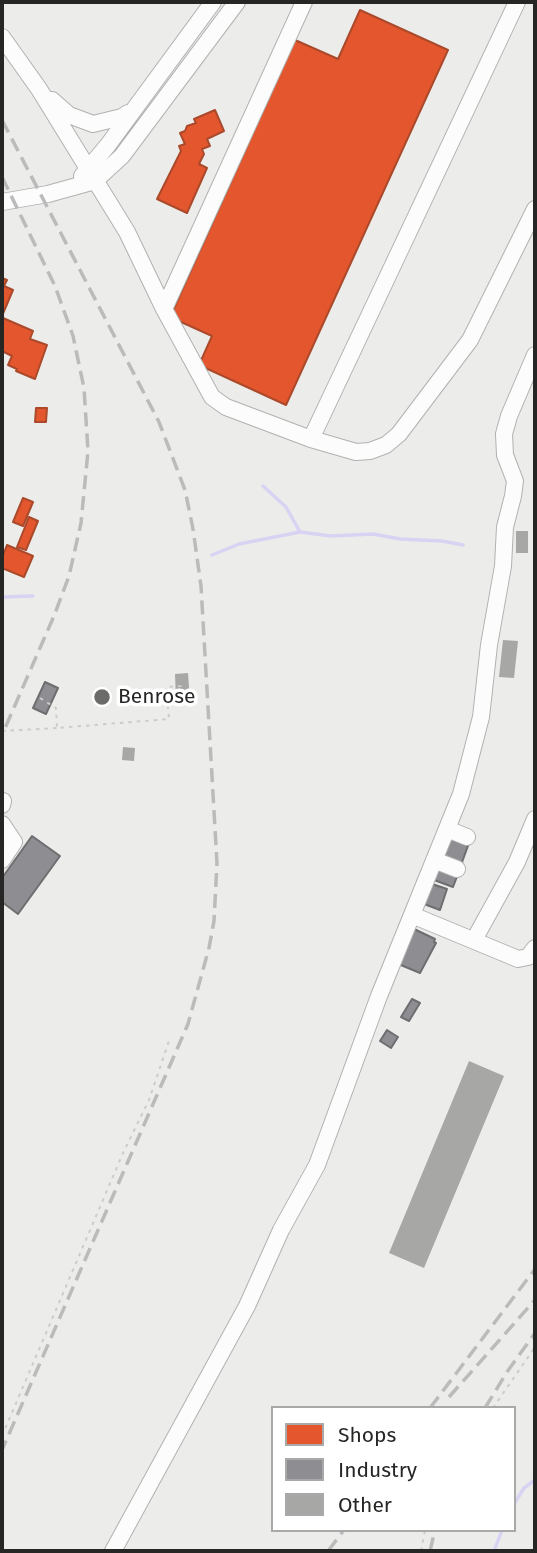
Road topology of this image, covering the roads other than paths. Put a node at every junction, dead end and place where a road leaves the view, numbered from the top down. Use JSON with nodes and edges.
{"nodes":[{"id":1,"x":213,"y":2,"type":"edge"},
{"id":2,"x":237,"y":2,"type":"edge"},
{"id":3,"x":304,"y":2,"type":"edge"},
{"id":4,"x":517,"y":2,"type":"edge"},
{"id":5,"x":2,"y":37,"type":"edge"},
{"id":6,"x":39,"y":89,"type":"junction"},
{"id":7,"x":135,"y":107,"type":"junction"},
{"id":8,"x":92,"y":175,"type":"junction"},
{"id":9,"x":2,"y":202,"type":"edge"},
{"id":10,"x":535,"y":209,"type":"edge"},
{"id":11,"x":164,"y":309,"type":"junction"},
{"id":12,"x":535,"y":355,"type":"edge"},
{"id":13,"x":311,"y":439,"type":"junction"},
{"id":14,"x":535,"y":819,"type":"edge"},
{"id":15,"x":2,"y":824,"type":"edge"},
{"id":16,"x":447,"y":829,"type":"junction"},
{"id":17,"x":467,"y":836,"type":"dead end"},
{"id":18,"x":2,"y":860,"type":"edge"},
{"id":19,"x":434,"y":860,"type":"junction"},
{"id":20,"x":457,"y":869,"type":"dead end"},
{"id":21,"x":412,"y":915,"type":"junction"},
{"id":22,"x":474,"y":940,"type":"junction"},
{"id":23,"x":535,"y":948,"type":"edge"},
{"id":24,"x":113,"y":1551,"type":"edge"}],
"edges":[{"from":1,"to":7,"type":"street"},
{"from":2,"to":8,"type":"street"},
{"from":3,"to":11,"type":"street"},
{"from":4,"to":13,"type":"street"},
{"from":5,"to":6,"type":"street"},
{"from":6,"to":7,"type":"street"},
{"from":6,"to":8,"type":"street"},
{"from":7,"to":8,"type":"street"},
{"from":8,"to":9,"type":"street"},
{"from":8,"to":11,"type":"street"},
{"from":10,"to":13,"type":"street"},
{"from":11,"to":13,"type":"street"},
{"from":12,"to":16,"type":"street"},
{"from":14,"to":22,"type":"street"},
{"from":15,"to":18,"type":"street"},
{"from":16,"to":17,"type":"street"},
{"from":16,"to":19,"type":"street"},
{"from":19,"to":20,"type":"street"},
{"from":19,"to":21,"type":"street"},
{"from":21,"to":22,"type":"street"},
{"from":21,"to":24,"type":"street"},
{"from":22,"to":23,"type":"street"}]}
